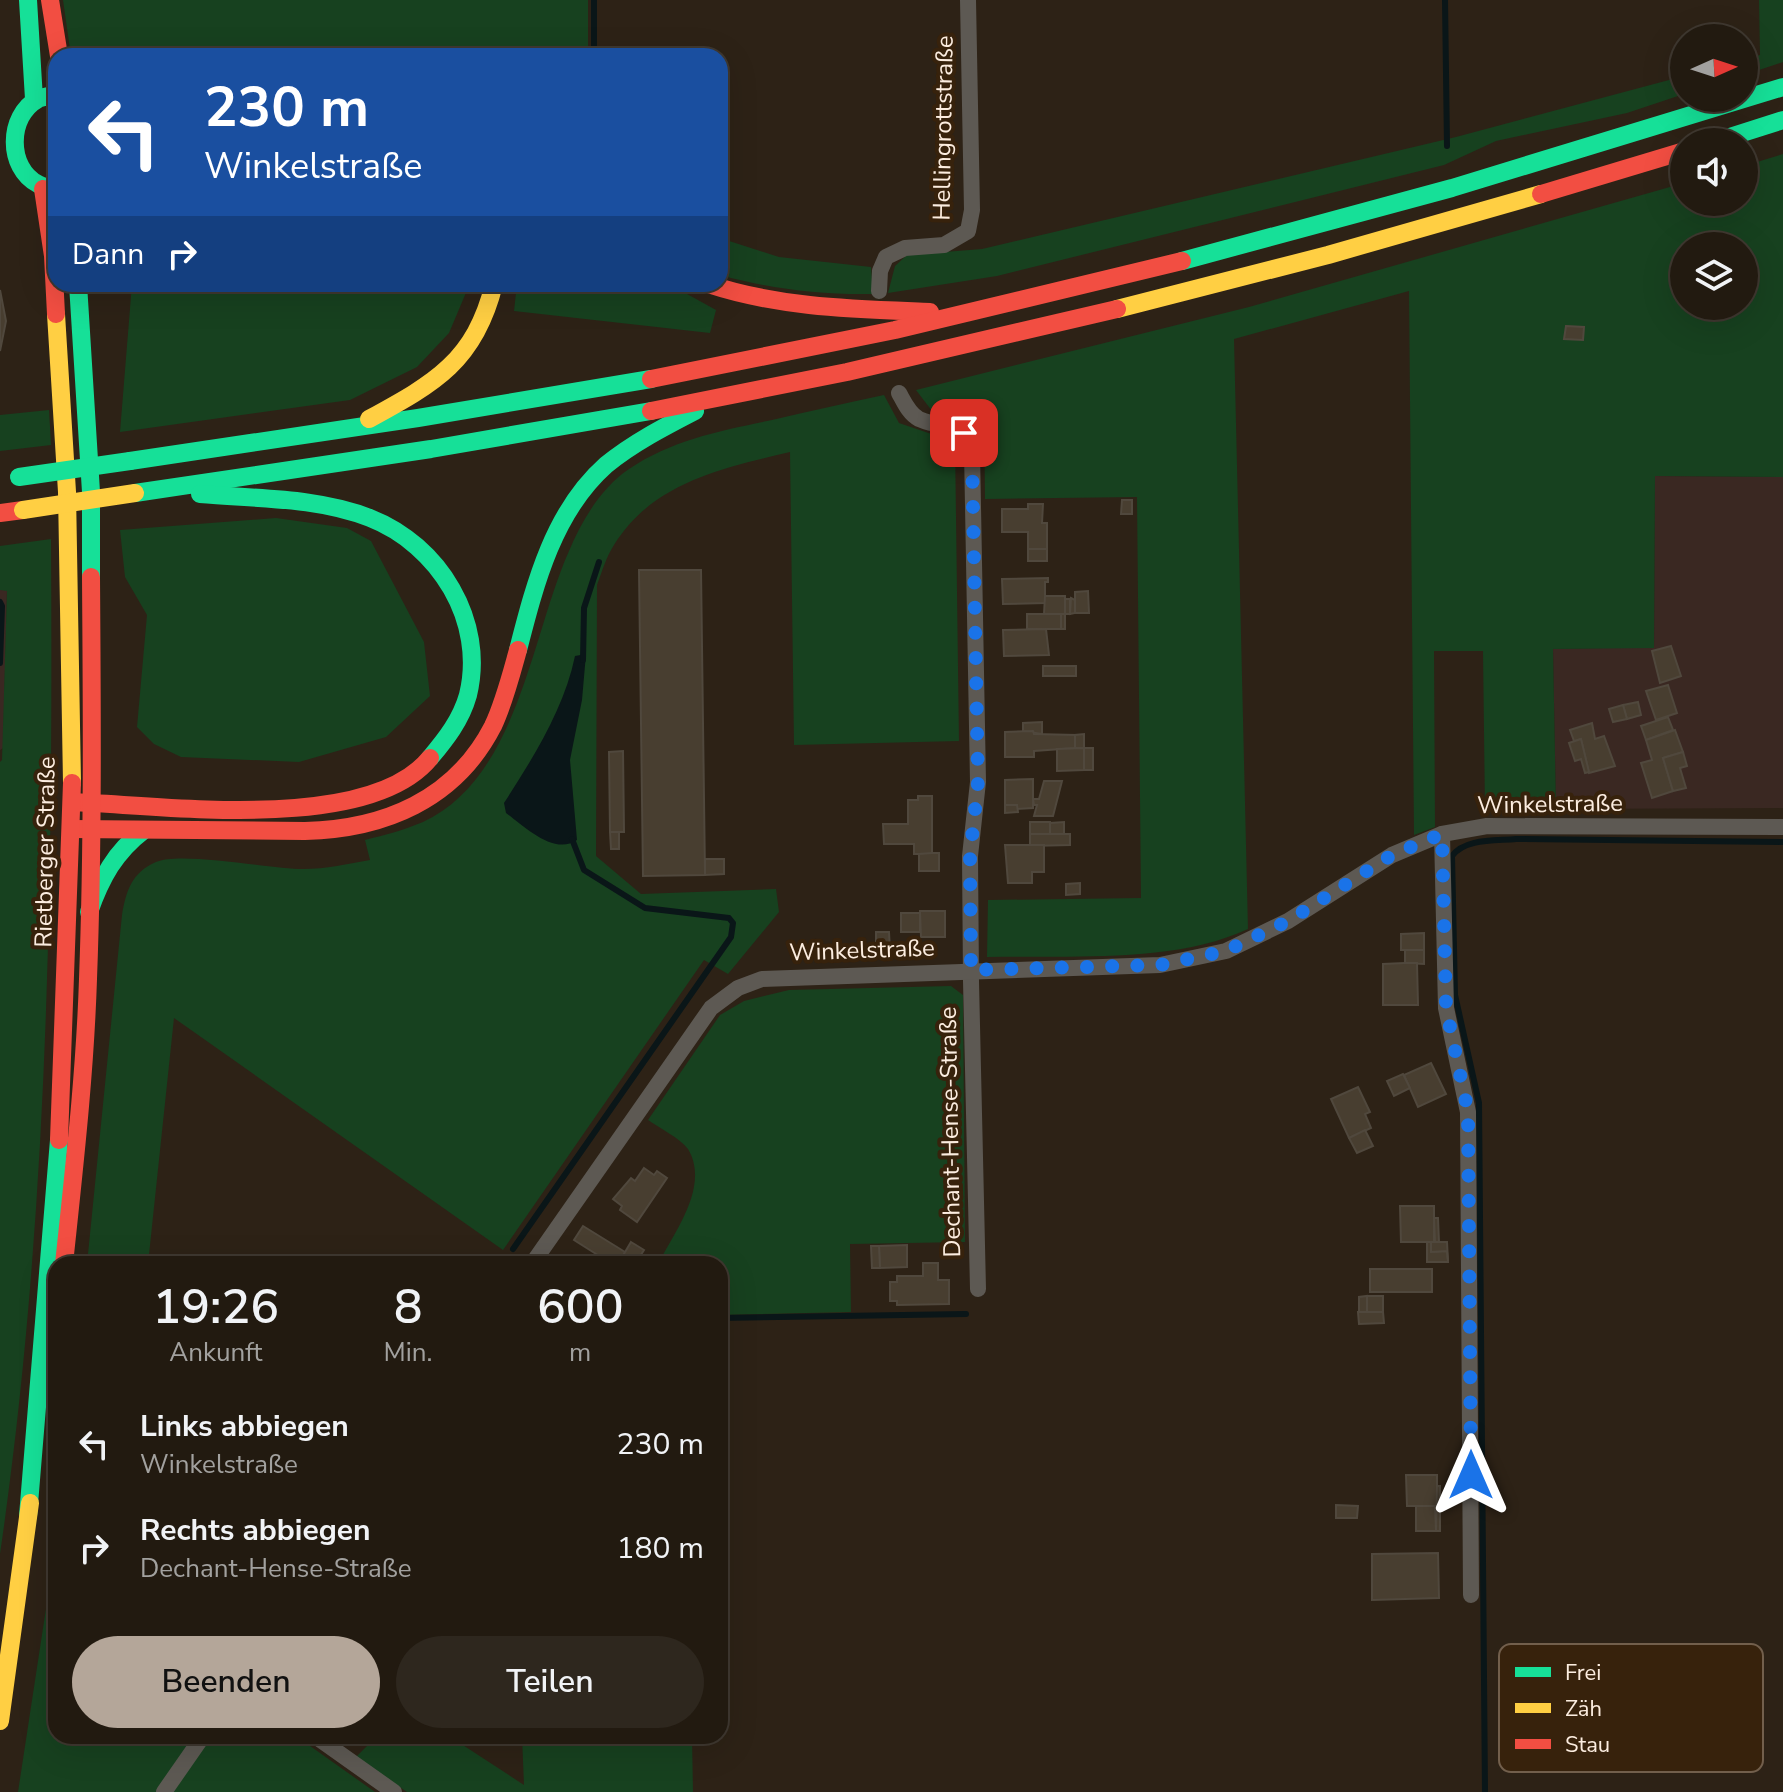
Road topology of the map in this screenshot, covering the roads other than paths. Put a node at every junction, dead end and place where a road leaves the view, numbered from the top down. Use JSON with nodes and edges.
{"nodes":[{"id":1,"x":28,"y":0,"type":"edge"},
{"id":2,"x":50,"y":0,"type":"edge"},
{"id":3,"x":968,"y":0,"type":"edge"},
{"id":4,"x":58,"y":48,"type":"edge"},
{"id":5,"x":1783,"y":87,"type":"edge"},
{"id":6,"x":48,"y":96,"type":"edge"},
{"id":7,"x":34,"y":99,"type":"junction"},
{"id":8,"x":1783,"y":120,"type":"edge"},
{"id":9,"x":5,"y":127,"type":"edge"},
{"id":10,"x":1758,"y":128,"type":"edge"},
{"id":11,"x":1670,"y":155,"type":"edge"},
{"id":12,"x":5,"y":159,"type":"edge"},
{"id":13,"x":48,"y":189,"type":"edge"},
{"id":14,"x":728,"y":290,"type":"edge"},
{"id":15,"x":879,"y":291,"type":"dead end"},
{"id":16,"x":55,"y":292,"type":"edge"},
{"id":17,"x":78,"y":292,"type":"edge"},
{"id":18,"x":493,"y":292,"type":"edge"},
{"id":19,"x":971,"y":313,"type":"junction"},
{"id":20,"x":899,"y":393,"type":"dead end"},
{"id":21,"x":721,"y":398,"type":"junction"},
{"id":22,"x":351,"y":429,"type":"junction"},
{"id":23,"x":0,"y":480,"type":"edge"},
{"id":24,"x":160,"y":490,"type":"junction"},
{"id":25,"x":0,"y":513,"type":"edge"},
{"id":26,"x":72,"y":802,"type":"junction"},
{"id":27,"x":92,"y":802,"type":"junction"},
{"id":28,"x":1783,"y":827,"type":"edge"},
{"id":29,"x":71,"y":829,"type":"junction"},
{"id":30,"x":92,"y":829,"type":"junction"},
{"id":31,"x":144,"y":830,"type":"junction"},
{"id":32,"x":1442,"y":834,"type":"junction"},
{"id":33,"x":89,"y":912,"type":"junction"},
{"id":34,"x":971,"y":970,"type":"junction"},
{"id":35,"x":49,"y":1256,"type":"edge"},
{"id":36,"x":65,"y":1256,"type":"edge"},
{"id":37,"x":538,"y":1256,"type":"edge"},
{"id":38,"x":48,"y":1274,"type":"edge"},
{"id":39,"x":978,"y":1289,"type":"dead end"},
{"id":40,"x":48,"y":1377,"type":"edge"},
{"id":41,"x":28,"y":1516,"type":"junction"},
{"id":42,"x":1471,"y":1595,"type":"dead end"},
{"id":43,"x":0,"y":1721,"type":"edge"},
{"id":44,"x":197,"y":1744,"type":"edge"},
{"id":45,"x":326,"y":1744,"type":"edge"},
{"id":46,"x":164,"y":1792,"type":"edge"},
{"id":47,"x":394,"y":1792,"type":"edge"}],
"edges":[{"from":1,"to":7,"type":"main road"},
{"from":2,"to":4,"type":"main road"},
{"from":3,"to":15,"type":"street","name":"Hellingrottstraße"},
{"from":5,"to":19,"type":"main road"},
{"from":6,"to":7,"type":"main road"},
{"from":7,"to":9,"type":"main road"},
{"from":8,"to":10,"type":"main road"},
{"from":9,"to":12,"type":"main road"},
{"from":11,"to":21,"type":"main road"},
{"from":12,"to":13,"type":"main road"},
{"from":14,"to":19,"type":"main road"},
{"from":16,"to":26,"type":"main road","name":"Rietberger Straße"},
{"from":17,"to":27,"type":"main road","name":"Rietberger Straße"},
{"from":18,"to":22,"type":"main road"},
{"from":19,"to":22,"type":"main road"},
{"from":20,"to":34,"type":"street","name":"Dechant-Hense-Straße"},
{"from":21,"to":24,"type":"main road"},
{"from":21,"to":31,"type":"main road"},
{"from":22,"to":23,"type":"main road","bridge":true},
{"from":24,"to":25,"type":"main road","bridge":true},
{"from":24,"to":27,"type":"main road"},
{"from":26,"to":27,"type":"main road"},
{"from":26,"to":29,"type":"main road","name":"Rietberger Straße"},
{"from":27,"to":30,"type":"main road","name":"Rietberger Straße"},
{"from":28,"to":32,"type":"street","name":"Winkelstraße"},
{"from":29,"to":30,"type":"main road"},
{"from":29,"to":35,"type":"main road","name":"Rietberger Straße"},
{"from":30,"to":31,"type":"main road"},
{"from":30,"to":33,"type":"main road","name":"Rietberger Straße"},
{"from":31,"to":33,"type":"main road"},
{"from":32,"to":34,"type":"street","name":"Winkelstraße"},
{"from":32,"to":42,"type":"street"},
{"from":33,"to":36,"type":"main road","name":"Rietberger Straße"},
{"from":34,"to":37,"type":"street","name":"Winkelstraße"},
{"from":34,"to":39,"type":"street","name":"Dechant-Hense-Straße"},
{"from":38,"to":41,"type":"main road","name":"Rietberger Straße"},
{"from":40,"to":41,"type":"main road","name":"Rietberger Straße"},
{"from":41,"to":43,"type":"main road","name":"Rietberger Straße"},
{"from":44,"to":46,"type":"street"},
{"from":45,"to":47,"type":"street"}]}
